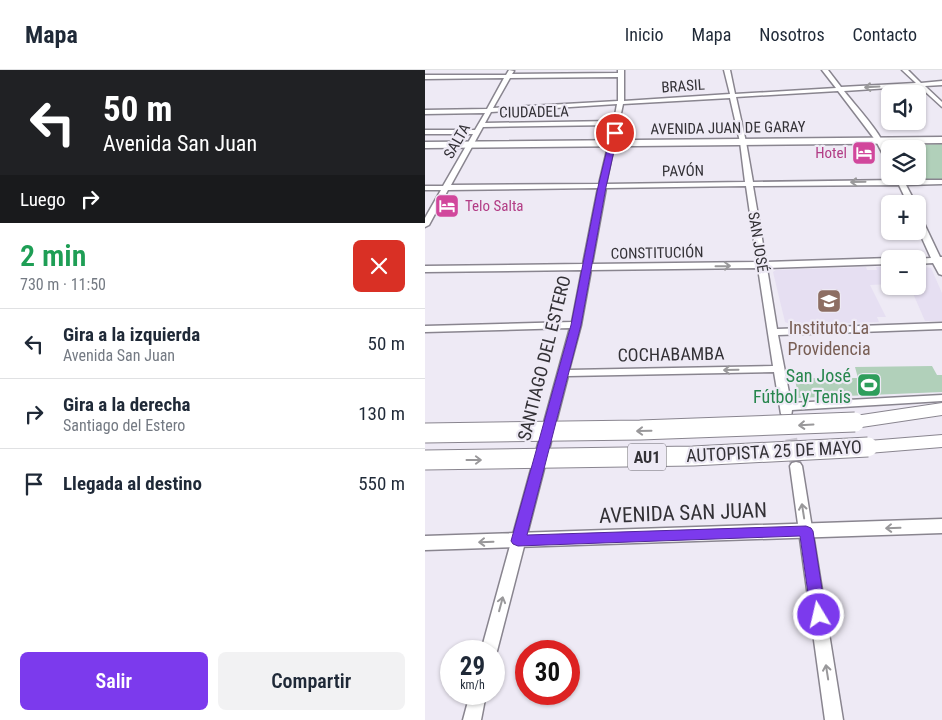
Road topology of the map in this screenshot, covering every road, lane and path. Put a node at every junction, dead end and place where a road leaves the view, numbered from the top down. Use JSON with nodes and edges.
{"nodes":[{"id":1,"x":727,"y":70,"type":"edge"},
{"id":2,"x":825,"y":70,"type":"edge"},
{"id":3,"x":905,"y":70,"type":"edge"},
{"id":4,"x":621,"y":72,"type":"edge"},
{"id":5,"x":510,"y":73,"type":"edge"},
{"id":6,"x":425,"y":76,"type":"edge"},
{"id":7,"x":942,"y":83,"type":"edge"},
{"id":8,"x":920,"y":84,"type":"junction"},
{"id":9,"x":840,"y":89,"type":"junction"},
{"id":10,"x":733,"y":95,"type":"junction"},
{"id":11,"x":621,"y":102,"type":"junction"},
{"id":12,"x":942,"y":105,"type":"edge"},
{"id":13,"x":490,"y":110,"type":"junction"},
{"id":14,"x":428,"y":117,"type":"edge"},
{"id":15,"x":617,"y":123,"type":"junction"},
{"id":16,"x":482,"y":125,"type":"junction"},
{"id":17,"x":425,"y":131,"type":"edge"},
{"id":18,"x":477,"y":132,"type":"junction"},
{"id":19,"x":926,"y":140,"type":"edge"},
{"id":20,"x":942,"y":140,"type":"edge"},
{"id":21,"x":879,"y":141,"type":"junction"},
{"id":22,"x":743,"y":142,"type":"junction"},
{"id":23,"x":612,"y":143,"type":"junction"},
{"id":24,"x":425,"y":145,"type":"edge"},
{"id":25,"x":470,"y":145,"type":"junction"},
{"id":26,"x":881,"y":145,"type":"edge"},
{"id":27,"x":881,"y":179,"type":"edge"},
{"id":28,"x":926,"y":182,"type":"edge"},
{"id":29,"x":942,"y":182,"type":"edge"},
{"id":30,"x":749,"y":184,"type":"junction"},
{"id":31,"x":602,"y":186,"type":"junction"},
{"id":32,"x":425,"y":188,"type":"edge"},
{"id":33,"x":446,"y":188,"type":"junction"},
{"id":34,"x":425,"y":225,"type":"edge"},
{"id":35,"x":926,"y":235,"type":"edge"},
{"id":36,"x":939,"y":260,"type":"edge"},
{"id":37,"x":881,"y":261,"type":"edge"},
{"id":38,"x":926,"y":261,"type":"edge"},
{"id":39,"x":763,"y":265,"type":"junction"},
{"id":40,"x":587,"y":268,"type":"junction"},
{"id":41,"x":425,"y":269,"type":"edge"},
{"id":42,"x":942,"y":272,"type":"edge"},
{"id":43,"x":576,"y":325,"type":"junction"},
{"id":44,"x":942,"y":326,"type":"edge"},
{"id":45,"x":425,"y":329,"type":"edge"},
{"id":46,"x":772,"y":332,"type":"junction"},
{"id":47,"x":779,"y":369,"type":"junction"},
{"id":48,"x":563,"y":373,"type":"junction"},
{"id":49,"x":942,"y":398,"type":"edge"},
{"id":50,"x":942,"y":409,"type":"edge"},
{"id":51,"x":942,"y":415,"type":"edge"},
{"id":52,"x":855,"y":422,"type":"junction"},
{"id":53,"x":425,"y":433,"type":"edge"},
{"id":54,"x":942,"y":440,"type":"edge"},
{"id":55,"x":942,"y":446,"type":"edge"},
{"id":56,"x":869,"y":447,"type":"junction"},
{"id":57,"x":425,"y":460,"type":"edge"},
{"id":58,"x":796,"y":466,"type":"tunnel mouth"},
{"id":59,"x":942,"y":526,"type":"edge"},
{"id":60,"x":806,"y":531,"type":"junction"},
{"id":61,"x":518,"y":541,"type":"junction"},
{"id":62,"x":425,"y":543,"type":"edge"},
{"id":63,"x":492,"y":640,"type":"edge"},
{"id":64,"x":475,"y":705,"type":"edge"},
{"id":65,"x":472,"y":720,"type":"edge"},
{"id":66,"x":834,"y":720,"type":"edge"}],
"edges":[{"from":1,"to":10,"type":"street","name":"SAN JOSÉ"},
{"from":2,"to":9,"type":"street"},
{"from":3,"to":8,"type":"street"},
{"from":4,"to":5,"type":"street"},
{"from":4,"to":11,"type":"street","name":"SANTIAGO DEL ESTERO"},
{"from":5,"to":6,"type":"street"},
{"from":5,"to":13,"type":"street","name":"SALTA"},
{"from":7,"to":8,"type":"street","name":"BRASIL"},
{"from":8,"to":9,"type":"street","name":"BRASIL","one_way":true},
{"from":8,"to":12,"type":"street"},
{"from":9,"to":10,"type":"street","name":"BRASIL"},
{"from":9,"to":21,"type":"street"},
{"from":10,"to":11,"type":"street","name":"BRASIL"},
{"from":10,"to":22,"type":"street","name":"SAN JOSÉ"},
{"from":11,"to":13,"type":"street","name":"BRASIL"},
{"from":11,"to":15,"type":"street","name":"SANTIAGO DEL ESTERO"},
{"from":13,"to":14,"type":"street","name":"BRASIL"},
{"from":13,"to":16,"type":"street","name":"SALTA"},
{"from":14,"to":17,"type":"street"},
{"from":15,"to":16,"type":"street","name":"CIUDADELA"},
{"from":15,"to":23,"type":"street","name":"SANTIAGO DEL ESTERO"},
{"from":16,"to":18,"type":"street","name":"SALTA"},
{"from":17,"to":18,"type":"street","name":"CIUDADELA"},
{"from":18,"to":25,"type":"street","name":"SALTA"},
{"from":19,"to":20,"type":"main road","name":"AVENIDA JUAN DE GARAY"},
{"from":21,"to":22,"type":"main road","name":"AVENIDA JUAN DE GARAY"},
{"from":21,"to":26,"type":"street"},
{"from":22,"to":23,"type":"main road","name":"AVENIDA JUAN DE GARAY"},
{"from":22,"to":30,"type":"street","name":"SAN JOSÉ"},
{"from":23,"to":25,"type":"main road","name":"AVENIDA JUAN DE GARAY"},
{"from":23,"to":31,"type":"street","name":"SANTIAGO DEL ESTERO"},
{"from":24,"to":25,"type":"main road","name":"AVENIDA JUAN DE GARAY"},
{"from":25,"to":33,"type":"street","name":"SALTA"},
{"from":27,"to":30,"type":"street","name":"PAVÓN","one_way":true},
{"from":28,"to":29,"type":"street","name":"PAVÓN"},
{"from":30,"to":31,"type":"street","name":"PAVÓN"},
{"from":30,"to":39,"type":"street","name":"SAN JOSÉ"},
{"from":31,"to":33,"type":"street","name":"PAVÓN"},
{"from":31,"to":40,"type":"street","name":"SANTIAGO DEL ESTERO"},
{"from":32,"to":33,"type":"street","name":"PAVÓN"},
{"from":33,"to":34,"type":"street","name":"SALTA"},
{"from":35,"to":36,"type":"street"},
{"from":36,"to":38,"type":"street"},
{"from":36,"to":42,"type":"street"},
{"from":37,"to":39,"type":"street","name":"CONSTITUCIÓN"},
{"from":40,"to":39,"type":"street","name":"CONSTITUCIÓN","one_way":true},
{"from":39,"to":46,"type":"street","name":"SAN JOSÉ"},
{"from":40,"to":41,"type":"street","name":"CONSTITUCIÓN"},
{"from":40,"to":43,"type":"street","name":"SANTIAGO DEL ESTERO"},
{"from":43,"to":45,"type":"street"},
{"from":43,"to":48,"type":"street","name":"SANTIAGO DEL ESTERO"},
{"from":44,"to":46,"type":"street"},
{"from":46,"to":47,"type":"street","name":"SAN JOSÉ"},
{"from":47,"to":48,"type":"street","name":"COCHABAMBA","one_way":true},
{"from":47,"to":49,"type":"street","name":"SAN JOSÉ"},
{"from":48,"to":61,"type":"street","name":"SANTIAGO DEL ESTERO"},
{"from":50,"to":52,"type":"highway"},
{"from":51,"to":52,"type":"highway","name":"AUTOPISTA 25 DE MAYO","number":"AU1"},
{"from":52,"to":53,"type":"highway","name":"AUTOPISTA 25 DE MAYO","number":"AU1","one_way":true,"bridge":true},
{"from":54,"to":56,"type":"highway","name":"AUTOPISTA 25 DE MAYO","number":"AU1"},
{"from":55,"to":56,"type":"highway"},
{"from":57,"to":56,"type":"highway","name":"AUTOPISTA 25 DE MAYO","number":"AU1","one_way":true,"bridge":true},
{"from":60,"to":58,"type":"street","one_way":true},
{"from":59,"to":60,"type":"main road","name":"AVENIDA SAN JUAN","one_way":true},
{"from":60,"to":61,"type":"main road","name":"AVENIDA SAN JUAN"},
{"from":66,"to":60,"type":"street","one_way":true},
{"from":61,"to":62,"type":"main road","name":"AVENIDA SAN JUAN","one_way":true},
{"from":63,"to":61,"type":"street","name":"SANTIAGO DEL ESTERO","one_way":true},
{"from":64,"to":65,"type":"street"}]}
